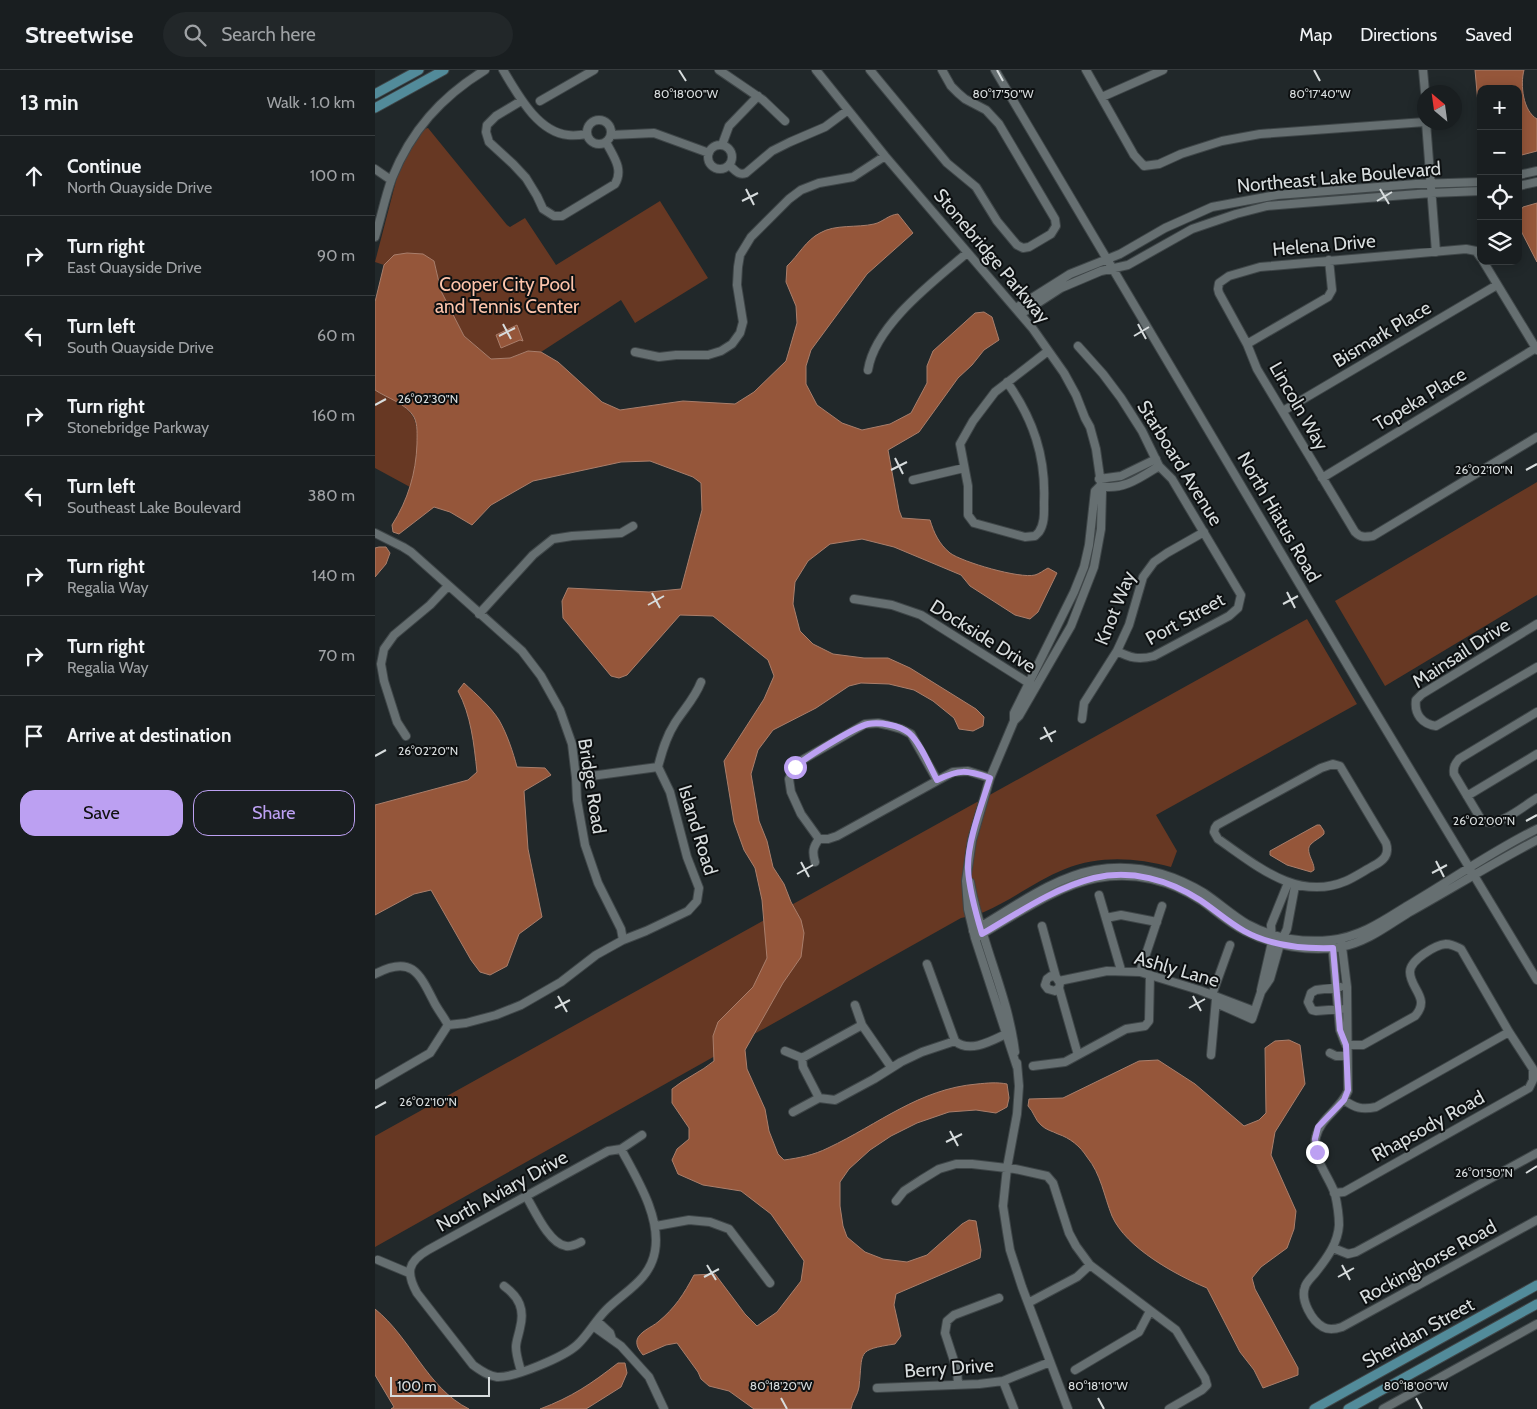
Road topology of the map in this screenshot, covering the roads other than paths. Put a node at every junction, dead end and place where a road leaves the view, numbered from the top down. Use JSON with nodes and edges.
{"nodes":[{"id":1,"x":419,"y":70,"type":"edge"},
{"id":2,"x":444,"y":70,"type":"edge"},
{"id":3,"x":485,"y":70,"type":"edge"},
{"id":4,"x":503,"y":70,"type":"edge"},
{"id":5,"x":594,"y":70,"type":"edge"},
{"id":6,"x":719,"y":70,"type":"edge"},
{"id":7,"x":870,"y":70,"type":"edge"},
{"id":8,"x":942,"y":70,"type":"edge"},
{"id":9,"x":995,"y":70,"type":"edge"},
{"id":10,"x":1086,"y":70,"type":"edge"},
{"id":11,"x":1163,"y":70,"type":"edge"},
{"id":12,"x":1423,"y":70,"type":"edge"},
{"id":13,"x":817,"y":71,"type":"edge"},
{"id":14,"x":1424,"y":85,"type":"edge"},
{"id":15,"x":375,"y":94,"type":"edge"},
{"id":16,"x":758,"y":96,"type":"junction"},
{"id":17,"x":1102,"y":97,"type":"junction"},
{"id":18,"x":521,"y":101,"type":"junction"},
{"id":19,"x":540,"y":101,"type":"dead end"},
{"id":20,"x":375,"y":108,"type":"edge"},
{"id":21,"x":848,"y":110,"type":"junction"},
{"id":22,"x":785,"y":121,"type":"dead end"},
{"id":23,"x":1417,"y":123,"type":"edge"},
{"id":24,"x":1426,"y":130,"type":"edge"},
{"id":25,"x":587,"y":134,"type":"junction"},
{"id":26,"x":611,"y":135,"type":"junction"},
{"id":27,"x":606,"y":142,"type":"junction"},
{"id":28,"x":722,"y":145,"type":"junction"},
{"id":29,"x":709,"y":153,"type":"junction"},
{"id":30,"x":885,"y":156,"type":"junction"},
{"id":31,"x":729,"y":165,"type":"junction"},
{"id":32,"x":375,"y":169,"type":"edge"},
{"id":33,"x":1537,"y":170,"type":"edge"},
{"id":34,"x":1522,"y":174,"type":"edge"},
{"id":35,"x":391,"y":180,"type":"junction"},
{"id":36,"x":1477,"y":182,"type":"edge"},
{"id":37,"x":1537,"y":182,"type":"edge"},
{"id":38,"x":1430,"y":184,"type":"junction"},
{"id":39,"x":1522,"y":185,"type":"edge"},
{"id":40,"x":1477,"y":191,"type":"edge"},
{"id":41,"x":1431,"y":193,"type":"junction"},
{"id":42,"x":1186,"y":218,"type":"junction"},
{"id":43,"x":1192,"y":229,"type":"junction"},
{"id":44,"x":375,"y":237,"type":"edge"},
{"id":45,"x":1436,"y":252,"type":"junction"},
{"id":46,"x":1477,"y":252,"type":"edge"},
{"id":47,"x":967,"y":253,"type":"junction"},
{"id":48,"x":1109,"y":259,"type":"junction"},
{"id":49,"x":1329,"y":260,"type":"junction"},
{"id":50,"x":1485,"y":265,"type":"edge"},
{"id":51,"x":1114,"y":268,"type":"junction"},
{"id":52,"x":1219,"y":284,"type":"joint"},
{"id":53,"x":1497,"y":285,"type":"junction"},
{"id":54,"x":1018,"y":311,"type":"junction"},
{"id":55,"x":1247,"y":344,"type":"junction"},
{"id":56,"x":1078,"y":346,"type":"dead end"},
{"id":57,"x":1537,"y":349,"type":"edge"},
{"id":58,"x":1048,"y":351,"type":"junction"},
{"id":59,"x":635,"y":352,"type":"dead end"},
{"id":60,"x":868,"y":370,"type":"dead end"},
{"id":61,"x":1007,"y":382,"type":"junction"},
{"id":62,"x":1283,"y":411,"type":"junction"},
{"id":63,"x":1537,"y":437,"type":"edge"},
{"id":64,"x":1158,"y":462,"type":"junction"},
{"id":65,"x":964,"y":468,"type":"junction"},
{"id":66,"x":1322,"y":478,"type":"junction"},
{"id":67,"x":913,"y":480,"type":"dead end"},
{"id":68,"x":1100,"y":482,"type":"junction"},
{"id":69,"x":633,"y":526,"type":"dead end"},
{"id":70,"x":1204,"y":532,"type":"junction"},
{"id":71,"x":376,"y":533,"type":"edge"},
{"id":72,"x":448,"y":586,"type":"junction"},
{"id":73,"x":854,"y":599,"type":"dead end"},
{"id":74,"x":1239,"y":606,"type":"joint"},
{"id":75,"x":479,"y":614,"type":"junction"},
{"id":76,"x":1535,"y":626,"type":"edge"},
{"id":77,"x":1537,"y":635,"type":"edge"},
{"id":78,"x":1117,"y":651,"type":"junction"},
{"id":79,"x":1537,"y":667,"type":"edge"},
{"id":80,"x":701,"y":682,"type":"dead end"},
{"id":81,"x":1032,"y":686,"type":"junction"},
{"id":82,"x":1537,"y":712,"type":"edge"},
{"id":83,"x":1082,"y":719,"type":"dead end"},
{"id":84,"x":406,"y":736,"type":"dead end"},
{"id":85,"x":1537,"y":754,"type":"edge"},
{"id":86,"x":658,"y":767,"type":"junction"},
{"id":87,"x":577,"y":778,"type":"junction"},
{"id":88,"x":990,"y":778,"type":"junction"},
{"id":89,"x":937,"y":780,"type":"junction"},
{"id":90,"x":1467,"y":796,"type":"junction"},
{"id":91,"x":1537,"y":798,"type":"edge"},
{"id":92,"x":1537,"y":829,"type":"edge"},
{"id":93,"x":819,"y":839,"type":"junction"},
{"id":94,"x":1537,"y":840,"type":"edge"},
{"id":95,"x":815,"y":862,"type":"dead end"},
{"id":96,"x":1472,"y":872,"type":"junction"},
{"id":97,"x":1292,"y":884,"type":"junction"},
{"id":98,"x":1099,"y":895,"type":"dead end"},
{"id":99,"x":1163,"y":906,"type":"dead end"},
{"id":100,"x":1106,"y":918,"type":"junction"},
{"id":101,"x":1157,"y":922,"type":"junction"},
{"id":102,"x":1042,"y":926,"type":"dead end"},
{"id":103,"x":978,"y":932,"type":"junction"},
{"id":104,"x":1272,"y":938,"type":"junction"},
{"id":105,"x":623,"y":940,"type":"junction"},
{"id":106,"x":1282,"y":941,"type":"junction"},
{"id":107,"x":1342,"y":943,"type":"junction"},
{"id":108,"x":1332,"y":944,"type":"junction"},
{"id":109,"x":1229,"y":945,"type":"dead end"},
{"id":110,"x":927,"y":964,"type":"dead end"},
{"id":111,"x":1121,"y":970,"type":"junction"},
{"id":112,"x":1140,"y":972,"type":"junction"},
{"id":113,"x":375,"y":974,"type":"edge"},
{"id":114,"x":1150,"y":974,"type":"junction"},
{"id":115,"x":1537,"y":980,"type":"edge"},
{"id":116,"x":1058,"y":982,"type":"junction"},
{"id":117,"x":1336,"y":987,"type":"junction"},
{"id":118,"x":1347,"y":987,"type":"junction"},
{"id":119,"x":1261,"y":992,"type":"junction"},
{"id":120,"x":1215,"y":999,"type":"junction"},
{"id":121,"x":855,"y":1005,"type":"dead end"},
{"id":122,"x":1347,"y":1009,"type":"junction"},
{"id":123,"x":1338,"y":1010,"type":"junction"},
{"id":124,"x":449,"y":1025,"type":"junction"},
{"id":125,"x":862,"y":1025,"type":"junction"},
{"id":126,"x":1509,"y":1032,"type":"junction"},
{"id":127,"x":1009,"y":1033,"type":"junction"},
{"id":128,"x":955,"y":1041,"type":"junction"},
{"id":129,"x":1346,"y":1045,"type":"junction"},
{"id":130,"x":785,"y":1051,"type":"dead end"},
{"id":131,"x":1330,"y":1052,"type":"dead end"},
{"id":132,"x":1078,"y":1055,"type":"junction"},
{"id":133,"x":1211,"y":1055,"type":"dead end"},
{"id":134,"x":1347,"y":1056,"type":"junction"},
{"id":135,"x":803,"y":1058,"type":"junction"},
{"id":136,"x":1033,"y":1066,"type":"dead end"},
{"id":137,"x":891,"y":1067,"type":"junction"},
{"id":138,"x":375,"y":1085,"type":"edge"},
{"id":139,"x":819,"y":1098,"type":"junction"},
{"id":140,"x":1344,"y":1100,"type":"junction"},
{"id":141,"x":793,"y":1112,"type":"dead end"},
{"id":142,"x":642,"y":1136,"type":"dead end"},
{"id":143,"x":621,"y":1149,"type":"junction"},
{"id":144,"x":1537,"y":1153,"type":"edge"},
{"id":145,"x":1007,"y":1168,"type":"junction"},
{"id":146,"x":1334,"y":1193,"type":"junction"},
{"id":147,"x":526,"y":1196,"type":"junction"},
{"id":148,"x":896,"y":1201,"type":"dead end"},
{"id":149,"x":1537,"y":1220,"type":"edge"},
{"id":150,"x":656,"y":1226,"type":"junction"},
{"id":151,"x":581,"y":1242,"type":"dead end"},
{"id":152,"x":1333,"y":1248,"type":"junction"},
{"id":153,"x":378,"y":1260,"type":"dead end"},
{"id":154,"x":1090,"y":1265,"type":"junction"},
{"id":155,"x":409,"y":1273,"type":"junction"},
{"id":156,"x":770,"y":1284,"type":"dead end"},
{"id":157,"x":1537,"y":1285,"type":"edge"},
{"id":158,"x":504,"y":1286,"type":"dead end"},
{"id":159,"x":999,"y":1298,"type":"dead end"},
{"id":160,"x":1028,"y":1303,"type":"junction"},
{"id":161,"x":1537,"y":1304,"type":"edge"},
{"id":162,"x":1150,"y":1311,"type":"junction"},
{"id":163,"x":595,"y":1323,"type":"junction"},
{"id":164,"x":1537,"y":1324,"type":"edge"},
{"id":165,"x":1049,"y":1362,"type":"junction"},
{"id":166,"x":1075,"y":1370,"type":"dead end"},
{"id":167,"x":521,"y":1371,"type":"junction"},
{"id":168,"x":1003,"y":1381,"type":"junction"},
{"id":169,"x":958,"y":1384,"type":"junction"},
{"id":170,"x":877,"y":1388,"type":"dead end"},
{"id":171,"x":664,"y":1409,"type":"edge"},
{"id":172,"x":1014,"y":1409,"type":"edge"},
{"id":173,"x":1068,"y":1409,"type":"edge"},
{"id":174,"x":1169,"y":1409,"type":"edge"},
{"id":175,"x":1314,"y":1409,"type":"edge"},
{"id":176,"x":1348,"y":1409,"type":"edge"},
{"id":177,"x":1383,"y":1409,"type":"edge"}],
"edges":[{"from":1,"to":15,"type":"main road"},
{"from":2,"to":20,"type":"main road"},
{"from":3,"to":35,"type":"street"},
{"from":4,"to":18,"type":"street"},
{"from":5,"to":19,"type":"street"},
{"from":6,"to":16,"type":"street"},
{"from":7,"to":8,"type":"street"},
{"from":9,"to":48,"type":"street","name":"North Hiatus Road"},
{"from":10,"to":17,"type":"street"},
{"from":11,"to":17,"type":"street"},
{"from":12,"to":14,"type":"street"},
{"from":13,"to":21,"type":"street","name":"Stonebridge Parkway"},
{"from":16,"to":22,"type":"street"},
{"from":16,"to":28,"type":"street"},
{"from":17,"to":23,"type":"street"},
{"from":18,"to":25,"type":"street"},
{"from":18,"to":27,"type":"street"},
{"from":21,"to":30,"type":"street","name":"Stonebridge Parkway"},
{"from":21,"to":31,"type":"street"},
{"from":24,"to":38,"type":"street"},
{"from":25,"to":26,"type":"street"},
{"from":25,"to":27,"type":"street"},
{"from":26,"to":27,"type":"street"},
{"from":26,"to":29,"type":"street"},
{"from":28,"to":29,"type":"street"},
{"from":28,"to":31,"type":"street"},
{"from":29,"to":31,"type":"street"},
{"from":30,"to":47,"type":"street","name":"Stonebridge Parkway"},
{"from":30,"to":59,"type":"street"},
{"from":32,"to":35,"type":"street"},
{"from":33,"to":34,"type":"street"},
{"from":35,"to":44,"type":"street"},
{"from":36,"to":38,"type":"street","name":"Northeast Lake Boulevard"},
{"from":37,"to":39,"type":"street"},
{"from":38,"to":41,"type":"street"},
{"from":38,"to":42,"type":"street","name":"Northeast Lake Boulevard"},
{"from":40,"to":41,"type":"street","name":"Northeast Lake Boulevard"},
{"from":41,"to":43,"type":"street","name":"Northeast Lake Boulevard"},
{"from":41,"to":45,"type":"street"},
{"from":42,"to":43,"type":"street"},
{"from":42,"to":48,"type":"street","name":"Northeast Lake Boulevard"},
{"from":43,"to":51,"type":"street","name":"Northeast Lake Boulevard"},
{"from":45,"to":46,"type":"street","name":"Helena Drive"},
{"from":45,"to":49,"type":"street","name":"Helena Drive"},
{"from":47,"to":54,"type":"street","name":"Stonebridge Parkway"},
{"from":47,"to":60,"type":"street"},
{"from":48,"to":51,"type":"street","name":"North Hiatus Road"},
{"from":48,"to":54,"type":"street","name":"Northeast Lake Boulevard"},
{"from":49,"to":52,"type":"street","name":"Helena Drive"},
{"from":49,"to":55,"type":"street"},
{"from":50,"to":53,"type":"street"},
{"from":51,"to":54,"type":"street","name":"Northeast Lake Boulevard"},
{"from":51,"to":96,"type":"street","name":"North Hiatus Road"},
{"from":52,"to":55,"type":"street","name":"Lincoln Way"},
{"from":53,"to":57,"type":"street"},
{"from":53,"to":62,"type":"street","name":"Bismark Place"},
{"from":54,"to":58,"type":"street","name":"Stonebridge Parkway"},
{"from":55,"to":62,"type":"street","name":"Lincoln Way"},
{"from":56,"to":64,"type":"street","name":"Starboard Avenue"},
{"from":57,"to":66,"type":"street","name":"Topeka Place"},
{"from":58,"to":61,"type":"street"},
{"from":58,"to":68,"type":"street","name":"Stonebridge Parkway"},
{"from":61,"to":65,"type":"street"},
{"from":61,"to":65,"type":"street"},
{"from":62,"to":66,"type":"street","name":"Lincoln Way"},
{"from":63,"to":66,"type":"street","name":"Lincoln Way"},
{"from":64,"to":68,"type":"street"},
{"from":64,"to":70,"type":"street","name":"Starboard Avenue"},
{"from":65,"to":67,"type":"street"},
{"from":68,"to":81,"type":"street","name":"Stonebridge Parkway"},
{"from":69,"to":75,"type":"street"},
{"from":70,"to":74,"type":"street","name":"Starboard Avenue"},
{"from":70,"to":78,"type":"street","name":"Knot Way"},
{"from":71,"to":72,"type":"street","name":"Bridge Road"},
{"from":72,"to":75,"type":"street","name":"Bridge Road"},
{"from":72,"to":84,"type":"street"},
{"from":73,"to":81,"type":"street","name":"Dockside Drive"},
{"from":74,"to":78,"type":"street","name":"Port Street"},
{"from":75,"to":87,"type":"street","name":"Bridge Road"},
{"from":76,"to":77,"type":"street"},
{"from":76,"to":79,"type":"street","name":"Mainsail Drive"},
{"from":78,"to":83,"type":"street","name":"Knot Way"},
{"from":80,"to":86,"type":"street"},
{"from":81,"to":88,"type":"street","name":"Stonebridge Parkway"},
{"from":82,"to":90,"type":"street"},
{"from":85,"to":90,"type":"street"},
{"from":86,"to":87,"type":"street","name":"Island Road"},
{"from":86,"to":105,"type":"street","name":"Island Road"},
{"from":87,"to":105,"type":"street","name":"Bridge Road"},
{"from":88,"to":89,"type":"street"},
{"from":88,"to":103,"type":"street","name":"Stonebridge Parkway"},
{"from":89,"to":93,"type":"street"},
{"from":89,"to":93,"type":"street"},
{"from":90,"to":91,"type":"street"},
{"from":92,"to":96,"type":"street"},
{"from":93,"to":95,"type":"street"},
{"from":94,"to":96,"type":"street"},
{"from":96,"to":107,"type":"street"},
{"from":96,"to":115,"type":"street","name":"North Hiatus Road"},
{"from":97,"to":97,"type":"street"},
{"from":97,"to":104,"type":"street"},
{"from":97,"to":106,"type":"street"},
{"from":98,"to":100,"type":"street"},
{"from":99,"to":101,"type":"street"},
{"from":100,"to":101,"type":"street"},
{"from":100,"to":111,"type":"street"},
{"from":101,"to":112,"type":"street"},
{"from":102,"to":116,"type":"street"},
{"from":103,"to":104,"type":"street"},
{"from":103,"to":127,"type":"street","name":"Stonebridge Parkway"},
{"from":104,"to":106,"type":"street"},
{"from":104,"to":119,"type":"street"},
{"from":105,"to":124,"type":"street","name":"Island Road"},
{"from":106,"to":108,"type":"street"},
{"from":106,"to":119,"type":"street"},
{"from":107,"to":108,"type":"street"},
{"from":107,"to":118,"type":"street"},
{"from":108,"to":117,"type":"street"},
{"from":109,"to":120,"type":"street"},
{"from":110,"to":128,"type":"street"},
{"from":111,"to":112,"type":"street","name":"Ashly Lane"},
{"from":111,"to":116,"type":"street","name":"Ashly Lane"},
{"from":112,"to":114,"type":"street","name":"Ashly Lane"},
{"from":113,"to":124,"type":"street"},
{"from":114,"to":120,"type":"street","name":"Ashly Lane"},
{"from":114,"to":132,"type":"street"},
{"from":116,"to":132,"type":"street"},
{"from":117,"to":118,"type":"street"},
{"from":117,"to":123,"type":"street"},
{"from":117,"to":123,"type":"street"},
{"from":118,"to":122,"type":"street"},
{"from":119,"to":120,"type":"street","name":"Ashly Lane"},
{"from":120,"to":133,"type":"street"},
{"from":121,"to":125,"type":"street"},
{"from":122,"to":123,"type":"street"},
{"from":122,"to":129,"type":"street"},
{"from":123,"to":129,"type":"street"},
{"from":124,"to":138,"type":"street"},
{"from":125,"to":135,"type":"street"},
{"from":125,"to":137,"type":"street"},
{"from":126,"to":129,"type":"street"},
{"from":126,"to":140,"type":"street"},
{"from":126,"to":146,"type":"street","name":"Rhapsody Road"},
{"from":127,"to":128,"type":"street"},
{"from":127,"to":145,"type":"street","name":"Stonebridge Parkway"},
{"from":128,"to":137,"type":"street"},
{"from":129,"to":134,"type":"street"},
{"from":130,"to":135,"type":"street"},
{"from":131,"to":134,"type":"street"},
{"from":132,"to":136,"type":"street"},
{"from":134,"to":140,"type":"street"},
{"from":135,"to":139,"type":"street"},
{"from":137,"to":139,"type":"street"},
{"from":139,"to":141,"type":"street"},
{"from":140,"to":146,"type":"street"},
{"from":142,"to":143,"type":"street","name":"North Aviary Drive"},
{"from":143,"to":147,"type":"street","name":"North Aviary Drive"},
{"from":143,"to":150,"type":"street"},
{"from":144,"to":152,"type":"street"},
{"from":145,"to":148,"type":"street"},
{"from":145,"to":154,"type":"street"},
{"from":145,"to":160,"type":"street","name":"Stonebridge Parkway"},
{"from":146,"to":152,"type":"street"},
{"from":147,"to":151,"type":"street"},
{"from":147,"to":155,"type":"street","name":"North Aviary Drive"},
{"from":149,"to":152,"type":"street","name":"Rockinghorse Road"},
{"from":150,"to":156,"type":"street"},
{"from":150,"to":163,"type":"street"},
{"from":153,"to":155,"type":"street"},
{"from":154,"to":160,"type":"street"},
{"from":154,"to":162,"type":"street"},
{"from":155,"to":167,"type":"street"},
{"from":157,"to":175,"type":"main road","name":"Sheridan Street"},
{"from":158,"to":167,"type":"street"},
{"from":159,"to":169,"type":"street"},
{"from":160,"to":165,"type":"street","name":"Stonebridge Parkway"},
{"from":161,"to":176,"type":"main road","name":"Sheridan Street"},
{"from":162,"to":166,"type":"street"},
{"from":162,"to":174,"type":"street"},
{"from":163,"to":167,"type":"street"},
{"from":163,"to":171,"type":"street"},
{"from":164,"to":177,"type":"street"},
{"from":165,"to":168,"type":"street","name":"Berry Drive"},
{"from":165,"to":173,"type":"street","name":"Stonebridge Parkway"},
{"from":168,"to":169,"type":"street","name":"Berry Drive"},
{"from":168,"to":172,"type":"street"},
{"from":169,"to":170,"type":"street","name":"Berry Drive"}]}
